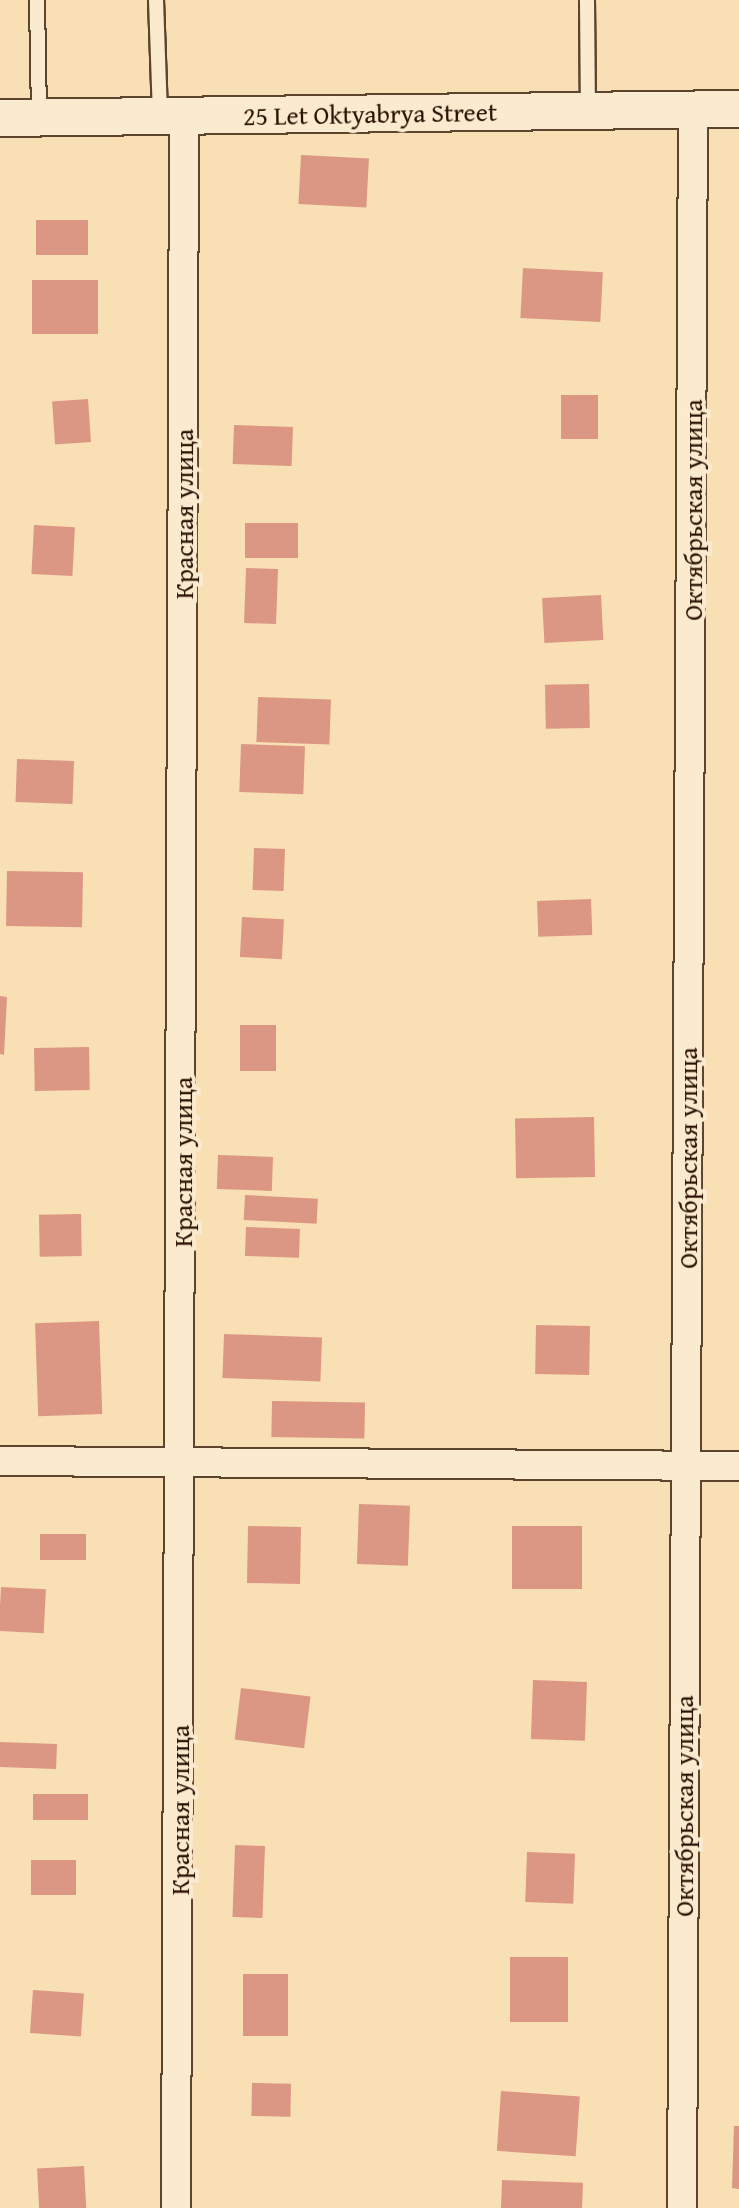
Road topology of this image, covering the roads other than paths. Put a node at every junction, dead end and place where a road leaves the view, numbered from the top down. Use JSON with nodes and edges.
{"nodes":[{"id":1,"x":37,"y":0,"type":"edge"},
{"id":2,"x":156,"y":0,"type":"edge"},
{"id":3,"x":587,"y":0,"type":"edge"},
{"id":4,"x":693,"y":109,"type":"junction"},
{"id":5,"x":739,"y":109,"type":"edge"},
{"id":6,"x":588,"y":111,"type":"junction"},
{"id":7,"x":172,"y":116,"type":"junction"},
{"id":8,"x":0,"y":118,"type":"edge"},
{"id":9,"x":39,"y":118,"type":"junction"},
{"id":10,"x":182,"y":1460,"type":"junction"},
{"id":11,"x":0,"y":1461,"type":"edge"},
{"id":12,"x":686,"y":1465,"type":"junction"},
{"id":13,"x":739,"y":1466,"type":"edge"},
{"id":14,"x":176,"y":2208,"type":"edge"},
{"id":15,"x":682,"y":2208,"type":"edge"}],
"edges":[{"from":1,"to":9,"type":"lane"},
{"from":2,"to":7,"type":"lane"},
{"from":3,"to":6,"type":"lane"},
{"from":4,"to":5,"type":"street","name":"25 Let Oktyabrya Street"},
{"from":4,"to":6,"type":"street","name":"25 Let Oktyabrya Street"},
{"from":4,"to":12,"type":"street","name":"Октябрьская улица"},
{"from":6,"to":7,"type":"street","name":"25 Let Oktyabrya Street"},
{"from":7,"to":9,"type":"street","name":"25 Let Oktyabrya Street"},
{"from":7,"to":10,"type":"street","name":"Красная улица"},
{"from":8,"to":9,"type":"street","name":"25 Let Oktyabrya Street"},
{"from":10,"to":11,"type":"street"},
{"from":10,"to":12,"type":"street"},
{"from":10,"to":14,"type":"street","name":"Красная улица"},
{"from":12,"to":13,"type":"street"},
{"from":12,"to":15,"type":"street","name":"Октябрьская улица"}]}
